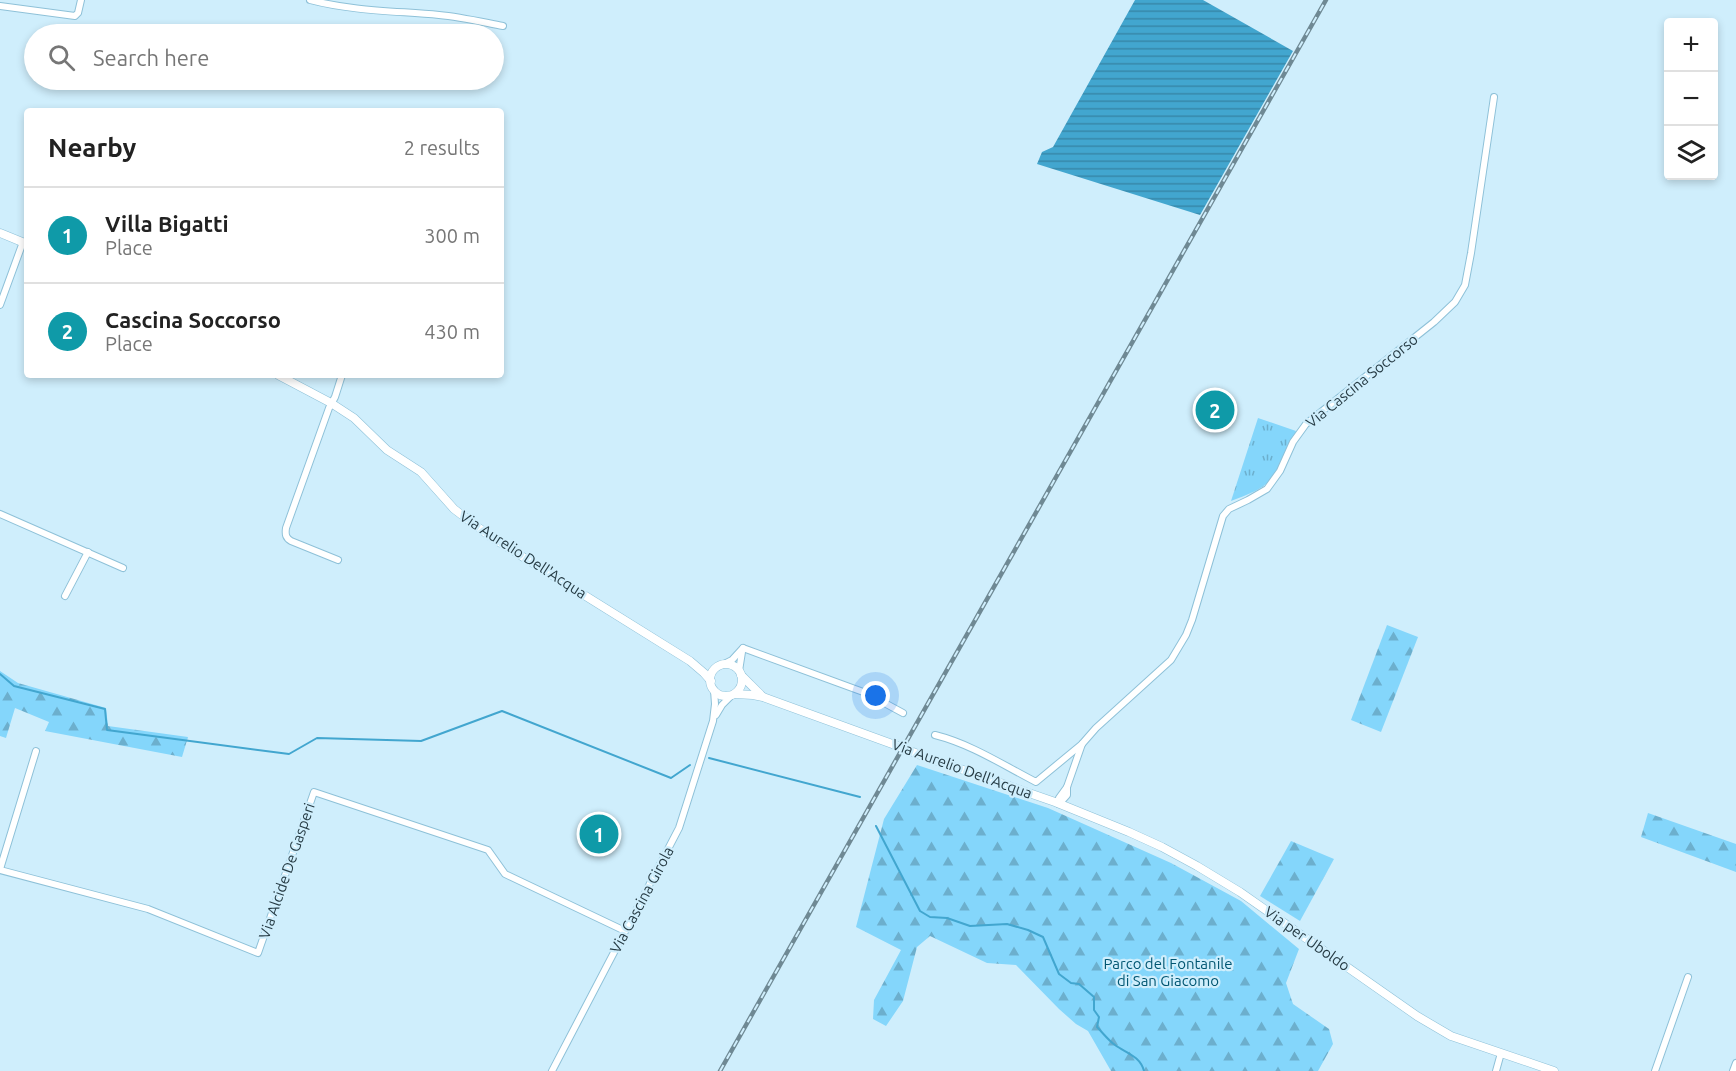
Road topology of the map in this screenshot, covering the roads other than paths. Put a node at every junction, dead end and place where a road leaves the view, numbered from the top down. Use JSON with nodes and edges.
{"nodes":[{"id":1,"x":81,"y":0,"type":"edge"},
{"id":2,"x":310,"y":0,"type":"edge"},
{"id":3,"x":0,"y":6,"type":"edge"},
{"id":4,"x":492,"y":24,"type":"edge"},
{"id":5,"x":1494,"y":98,"type":"dead end"},
{"id":6,"x":0,"y":233,"type":"edge"},
{"id":7,"x":24,"y":243,"type":"edge"},
{"id":8,"x":24,"y":245,"type":"edge"},
{"id":9,"x":0,"y":305,"type":"edge"},
{"id":10,"x":284,"y":378,"type":"edge"},
{"id":11,"x":341,"y":378,"type":"edge"},
{"id":12,"x":332,"y":403,"type":"junction"},
{"id":13,"x":0,"y":514,"type":"edge"},
{"id":14,"x":88,"y":552,"type":"junction"},
{"id":15,"x":338,"y":560,"type":"dead end"},
{"id":16,"x":123,"y":567,"type":"dead end"},
{"id":17,"x":65,"y":596,"type":"dead end"},
{"id":18,"x":743,"y":648,"type":"junction"},
{"id":19,"x":690,"y":661,"type":"junction"},
{"id":20,"x":720,"y":666,"type":"junction"},
{"id":21,"x":740,"y":673,"type":"junction"},
{"id":22,"x":711,"y":681,"type":"junction"},
{"id":23,"x":714,"y":690,"type":"junction"},
{"id":24,"x":733,"y":695,"type":"junction"},
{"id":25,"x":763,"y":697,"type":"junction"},
{"id":26,"x":903,"y":713,"type":"dead end"},
{"id":27,"x":713,"y":721,"type":"junction"},
{"id":28,"x":935,"y":735,"type":"dead end"},
{"id":29,"x":1082,"y":744,"type":"junction"},
{"id":30,"x":36,"y":751,"type":"dead end"},
{"id":31,"x":1059,"y":804,"type":"junction"},
{"id":32,"x":0,"y":870,"type":"edge"},
{"id":33,"x":625,"y":932,"type":"junction"},
{"id":34,"x":1688,"y":977,"type":"dead end"},
{"id":35,"x":1501,"y":1053,"type":"junction"},
{"id":36,"x":1736,"y":1063,"type":"edge"},
{"id":37,"x":552,"y":1071,"type":"edge"},
{"id":38,"x":1496,"y":1071,"type":"edge"},
{"id":39,"x":1554,"y":1071,"type":"edge"},
{"id":40,"x":1655,"y":1071,"type":"edge"},
{"id":41,"x":1733,"y":1071,"type":"edge"}],
"edges":[{"from":1,"to":3,"type":"street"},
{"from":2,"to":4,"type":"street"},
{"from":5,"to":29,"type":"street","name":"Via Cascina Soccorso"},
{"from":6,"to":7,"type":"street"},
{"from":8,"to":9,"type":"street"},
{"from":10,"to":12,"type":"street","name":"Via Aurelio Dell'Acqua"},
{"from":11,"to":12,"type":"street"},
{"from":12,"to":15,"type":"street"},
{"from":12,"to":19,"type":"street","name":"Via Aurelio Dell'Acqua"},
{"from":13,"to":14,"type":"street"},
{"from":14,"to":16,"type":"street"},
{"from":14,"to":17,"type":"street"},
{"from":18,"to":20,"type":"street"},
{"from":18,"to":21,"type":"street"},
{"from":18,"to":26,"type":"street"},
{"from":19,"to":20,"type":"street","name":"Via Aurelio Dell'Acqua"},
{"from":19,"to":22,"type":"street","name":"Via Aurelio Dell'Acqua"},
{"from":20,"to":21,"type":"street"},
{"from":20,"to":22,"type":"street"},
{"from":21,"to":24,"type":"street"},
{"from":21,"to":25,"type":"street","name":"Via Aurelio Dell'Acqua"},
{"from":22,"to":23,"type":"street"},
{"from":23,"to":24,"type":"street"},
{"from":23,"to":27,"type":"street","name":"Via Cascina Girola"},
{"from":24,"to":25,"type":"street","name":"Via Aurelio Dell'Acqua"},
{"from":24,"to":27,"type":"street","name":"Via Cascina Girola"},
{"from":25,"to":31,"type":"street","name":"Via Aurelio Dell'Acqua","bridge":true},
{"from":27,"to":33,"type":"street","name":"Via Cascina Girola"},
{"from":28,"to":29,"type":"street","name":"Via Cascina Soccorso"},
{"from":29,"to":31,"type":"street","name":"Via Cascina Soccorso"},
{"from":30,"to":32,"type":"street"},
{"from":31,"to":35,"type":"street","name":"Via per Uboldo"},
{"from":32,"to":33,"type":"street","name":"Via Alcide De Gasperi"},
{"from":33,"to":37,"type":"street","name":"Via Cascina Girola"},
{"from":34,"to":40,"type":"street"},
{"from":35,"to":38,"type":"street"},
{"from":35,"to":39,"type":"street","name":"Via per Uboldo"},
{"from":36,"to":41,"type":"street"}]}
